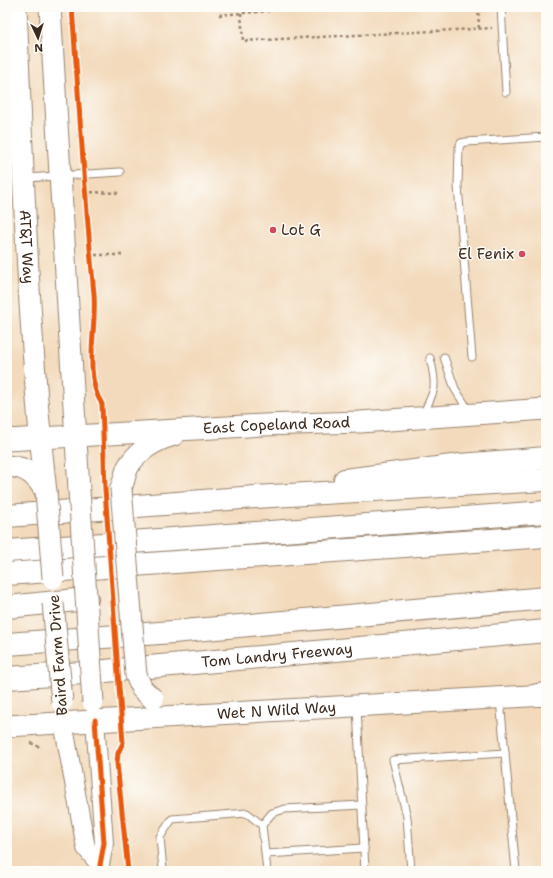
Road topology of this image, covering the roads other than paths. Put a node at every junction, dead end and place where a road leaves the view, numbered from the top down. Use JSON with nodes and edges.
{"nodes":[{"id":1,"x":16,"y":7,"type":"edge"},
{"id":2,"x":50,"y":7,"type":"edge"},
{"id":3,"x":501,"y":7,"type":"edge"},
{"id":4,"x":506,"y":92,"type":"dead end"},
{"id":5,"x":546,"y":137,"type":"edge"},
{"id":6,"x":120,"y":172,"type":"dead end"},
{"id":7,"x":59,"y":176,"type":"junction"},
{"id":8,"x":23,"y":178,"type":"junction"},
{"id":9,"x":444,"y":357,"type":"dead end"},
{"id":10,"x":472,"y":357,"type":"dead end"},
{"id":11,"x":430,"y":358,"type":"dead end"},
{"id":12,"x":546,"y":409,"type":"edge"},
{"id":13,"x":472,"y":414,"type":"junction"},
{"id":14,"x":421,"y":418,"type":"junction"},
{"id":15,"x":196,"y":429,"type":"junction"},
{"id":16,"x":76,"y":436,"type":"junction"},
{"id":17,"x":40,"y":439,"type":"junction"},
{"id":18,"x":7,"y":440,"type":"edge"},
{"id":19,"x":546,"y":458,"type":"edge"},
{"id":20,"x":7,"y":466,"type":"edge"},
{"id":21,"x":546,"y":480,"type":"edge"},
{"id":22,"x":46,"y":492,"type":"junction"},
{"id":23,"x":256,"y":497,"type":"junction"},
{"id":24,"x":546,"y":512,"type":"edge"},
{"id":25,"x":7,"y":516,"type":"edge"},
{"id":26,"x":546,"y":536,"type":"edge"},
{"id":27,"x":7,"y":551,"type":"edge"},
{"id":28,"x":7,"y":574,"type":"edge"},
{"id":29,"x":84,"y":574,"type":"junction"},
{"id":30,"x":54,"y":578,"type":"junction"},
{"id":31,"x":7,"y":586,"type":"edge"},
{"id":32,"x":546,"y":598,"type":"edge"},
{"id":33,"x":87,"y":599,"type":"junction"},
{"id":34,"x":53,"y":603,"type":"junction"},
{"id":35,"x":7,"y":607,"type":"edge"},
{"id":36,"x":546,"y":631,"type":"edge"},
{"id":37,"x":7,"y":644,"type":"edge"},
{"id":38,"x":7,"y":678,"type":"edge"},
{"id":39,"x":543,"y":695,"type":"edge"},
{"id":40,"x":500,"y":698,"type":"junction"},
{"id":41,"x":357,"y":705,"type":"junction"},
{"id":42,"x":94,"y":711,"type":"junction"},
{"id":43,"x":221,"y":714,"type":"junction"},
{"id":44,"x":63,"y":722,"type":"junction"},
{"id":45,"x":7,"y":726,"type":"edge"},
{"id":46,"x":505,"y":753,"type":"junction"},
{"id":47,"x":362,"y":805,"type":"junction"},
{"id":48,"x":262,"y":825,"type":"junction"},
{"id":49,"x":364,"y":848,"type":"junction"},
{"id":50,"x":266,"y":854,"type":"junction"},
{"id":51,"x":101,"y":868,"type":"edge"},
{"id":52,"x":163,"y":871,"type":"edge"},
{"id":53,"x":268,"y":871,"type":"edge"},
{"id":54,"x":365,"y":871,"type":"edge"},
{"id":55,"x":411,"y":871,"type":"edge"},
{"id":56,"x":516,"y":871,"type":"edge"}],
"edges":[{"from":1,"to":8,"type":"main road","name":"AT&T Way"},
{"from":2,"to":7,"type":"main road"},
{"from":3,"to":4,"type":"lane"},
{"from":5,"to":10,"type":"lane"},
{"from":6,"to":7,"type":"lane"},
{"from":7,"to":8,"type":"lane"},
{"from":7,"to":16,"type":"main road"},
{"from":8,"to":17,"type":"main road","name":"AT&T Way"},
{"from":9,"to":13,"type":"lane"},
{"from":11,"to":14,"type":"lane"},
{"from":12,"to":13,"type":"main road","name":"East Copeland Road"},
{"from":13,"to":14,"type":"main road","name":"East Copeland Road"},
{"from":14,"to":15,"type":"main road","name":"East Copeland Road"},
{"from":15,"to":16,"type":"main road","name":"East Copeland Road"},
{"from":15,"to":43,"type":"main road","bridge":true},
{"from":16,"to":17,"type":"main road","name":"East Copeland Road"},
{"from":16,"to":29,"type":"main road","name":"Baird Farm Drive","bridge":true},
{"from":17,"to":18,"type":"main road","name":"East Copeland Road"},
{"from":17,"to":22,"type":"main road","name":"Baird Farm Drive"},
{"from":19,"to":23,"type":"highway"},
{"from":20,"to":22,"type":"main road"},
{"from":21,"to":23,"type":"highway"},
{"from":22,"to":30,"type":"main road","name":"Baird Farm Drive","bridge":true},
{"from":23,"to":25,"type":"highway"},
{"from":24,"to":27,"type":"highway"},
{"from":26,"to":28,"type":"highway"},
{"from":29,"to":30,"type":"highway"},
{"from":29,"to":33,"type":"main road","name":"Baird Farm Drive","bridge":true},
{"from":30,"to":31,"type":"highway"},
{"from":30,"to":34,"type":"main road","name":"Baird Farm Drive"},
{"from":32,"to":37,"type":"highway"},
{"from":33,"to":34,"type":"highway"},
{"from":33,"to":42,"type":"main road","name":"Baird Farm Drive","bridge":true},
{"from":34,"to":35,"type":"highway"},
{"from":34,"to":44,"type":"main road","name":"Baird Farm Drive","bridge":true},
{"from":36,"to":38,"type":"highway","name":"Tom Landry Freeway"},
{"from":39,"to":40,"type":"main road","name":"Wet N Wild Way"},
{"from":40,"to":41,"type":"main road","name":"Wet N Wild Way"},
{"from":40,"to":46,"type":"lane"},
{"from":41,"to":43,"type":"main road","name":"Wet N Wild Way"},
{"from":41,"to":47,"type":"lane"},
{"from":42,"to":43,"type":"main road","name":"Wet N Wild Way"},
{"from":42,"to":44,"type":"main road","name":"Wet N Wild Way"},
{"from":42,"to":51,"type":"street","name":"Baird Farm Drive"},
{"from":44,"to":45,"type":"main road","name":"Wet N Wild Way"},
{"from":44,"to":51,"type":"street","name":"Baird Farm Drive"},
{"from":46,"to":55,"type":"lane"},
{"from":46,"to":56,"type":"lane"},
{"from":47,"to":48,"type":"lane"},
{"from":47,"to":49,"type":"lane"},
{"from":48,"to":50,"type":"lane"},
{"from":48,"to":52,"type":"lane"},
{"from":49,"to":50,"type":"lane"},
{"from":49,"to":54,"type":"lane"},
{"from":50,"to":53,"type":"lane"}]}
